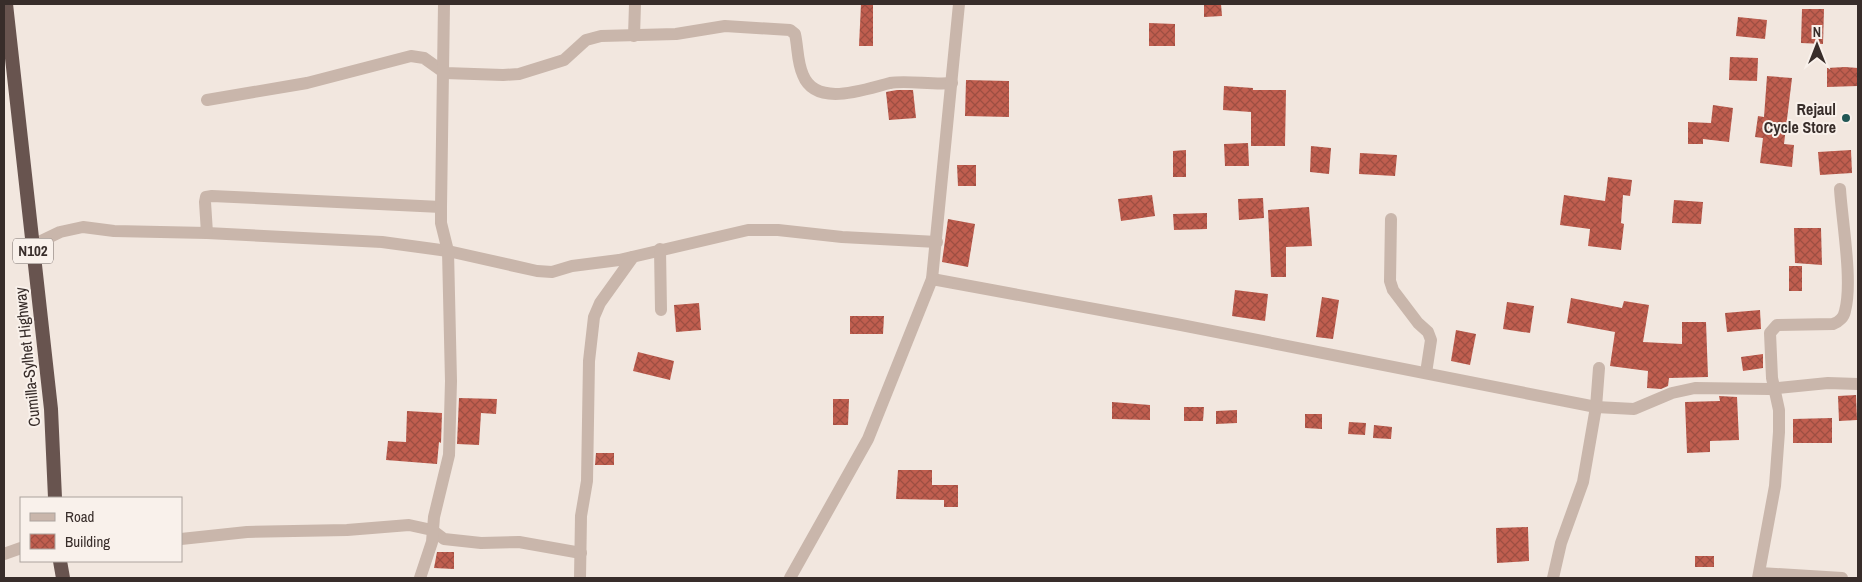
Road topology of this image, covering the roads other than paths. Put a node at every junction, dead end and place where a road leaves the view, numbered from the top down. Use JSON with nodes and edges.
{"nodes":[{"id":1,"x":6,"y":4,"type":"edge"},
{"id":2,"x":444,"y":4,"type":"edge"},
{"id":3,"x":635,"y":4,"type":"edge"},
{"id":4,"x":959,"y":4,"type":"edge"},
{"id":5,"x":634,"y":36,"type":"junction"},
{"id":6,"x":444,"y":73,"type":"junction"},
{"id":7,"x":952,"y":83,"type":"junction"},
{"id":8,"x":207,"y":100,"type":"dead end"},
{"id":9,"x":1840,"y":189,"type":"dead end"},
{"id":10,"x":441,"y":207,"type":"junction"},
{"id":11,"x":1391,"y":219,"type":"dead end"},
{"id":12,"x":207,"y":233,"type":"junction"},
{"id":13,"x":937,"y":242,"type":"junction"},
{"id":14,"x":33,"y":245,"type":"junction"},
{"id":15,"x":660,"y":249,"type":"junction"},
{"id":16,"x":448,"y":251,"type":"junction"},
{"id":17,"x":633,"y":257,"type":"junction"},
{"id":18,"x":932,"y":279,"type":"junction"},
{"id":19,"x":660,"y":310,"type":"dead end"},
{"id":20,"x":1599,"y":368,"type":"dead end"},
{"id":21,"x":1426,"y":374,"type":"junction"},
{"id":22,"x":1858,"y":384,"type":"edge"},
{"id":23,"x":1775,"y":388,"type":"junction"},
{"id":24,"x":1596,"y":407,"type":"junction"},
{"id":25,"x":55,"y":497,"type":"edge"},
{"id":26,"x":432,"y":530,"type":"junction"},
{"id":27,"x":182,"y":539,"type":"edge"},
{"id":28,"x":20,"y":548,"type":"edge"},
{"id":29,"x":581,"y":553,"type":"junction"},
{"id":30,"x":4,"y":554,"type":"edge"},
{"id":31,"x":60,"y":562,"type":"edge"},
{"id":32,"x":1759,"y":576,"type":"edge"},
{"id":33,"x":63,"y":578,"type":"edge"},
{"id":34,"x":420,"y":578,"type":"edge"},
{"id":35,"x":580,"y":578,"type":"edge"},
{"id":36,"x":790,"y":578,"type":"edge"},
{"id":37,"x":1553,"y":578,"type":"edge"},
{"id":38,"x":1842,"y":578,"type":"edge"}],
"edges":[{"from":1,"to":14,"type":"highway","name":"Cumilla-Sylhet Highway","number":"N102"},
{"from":2,"to":6,"type":"street"},
{"from":3,"to":5,"type":"street"},
{"from":4,"to":7,"type":"street"},
{"from":5,"to":6,"type":"street"},
{"from":5,"to":7,"type":"street"},
{"from":6,"to":8,"type":"street"},
{"from":6,"to":10,"type":"street"},
{"from":7,"to":13,"type":"street"},
{"from":9,"to":23,"type":"street"},
{"from":10,"to":12,"type":"street"},
{"from":10,"to":16,"type":"street"},
{"from":11,"to":21,"type":"street"},
{"from":12,"to":14,"type":"street"},
{"from":12,"to":16,"type":"street"},
{"from":13,"to":15,"type":"street"},
{"from":13,"to":18,"type":"street"},
{"from":14,"to":25,"type":"highway","name":"Cumilla-Sylhet Highway","number":"N102"},
{"from":15,"to":17,"type":"street"},
{"from":15,"to":19,"type":"street"},
{"from":16,"to":17,"type":"street"},
{"from":16,"to":26,"type":"street"},
{"from":17,"to":29,"type":"street"},
{"from":18,"to":21,"type":"street"},
{"from":18,"to":36,"type":"street"},
{"from":20,"to":24,"type":"street"},
{"from":21,"to":24,"type":"street"},
{"from":22,"to":23,"type":"street"},
{"from":23,"to":24,"type":"street"},
{"from":23,"to":32,"type":"street"},
{"from":24,"to":37,"type":"street"},
{"from":26,"to":27,"type":"street"},
{"from":26,"to":29,"type":"street"},
{"from":26,"to":34,"type":"street"},
{"from":28,"to":30,"type":"street"},
{"from":29,"to":35,"type":"street"},
{"from":31,"to":33,"type":"highway"},
{"from":32,"to":38,"type":"street"}]}
